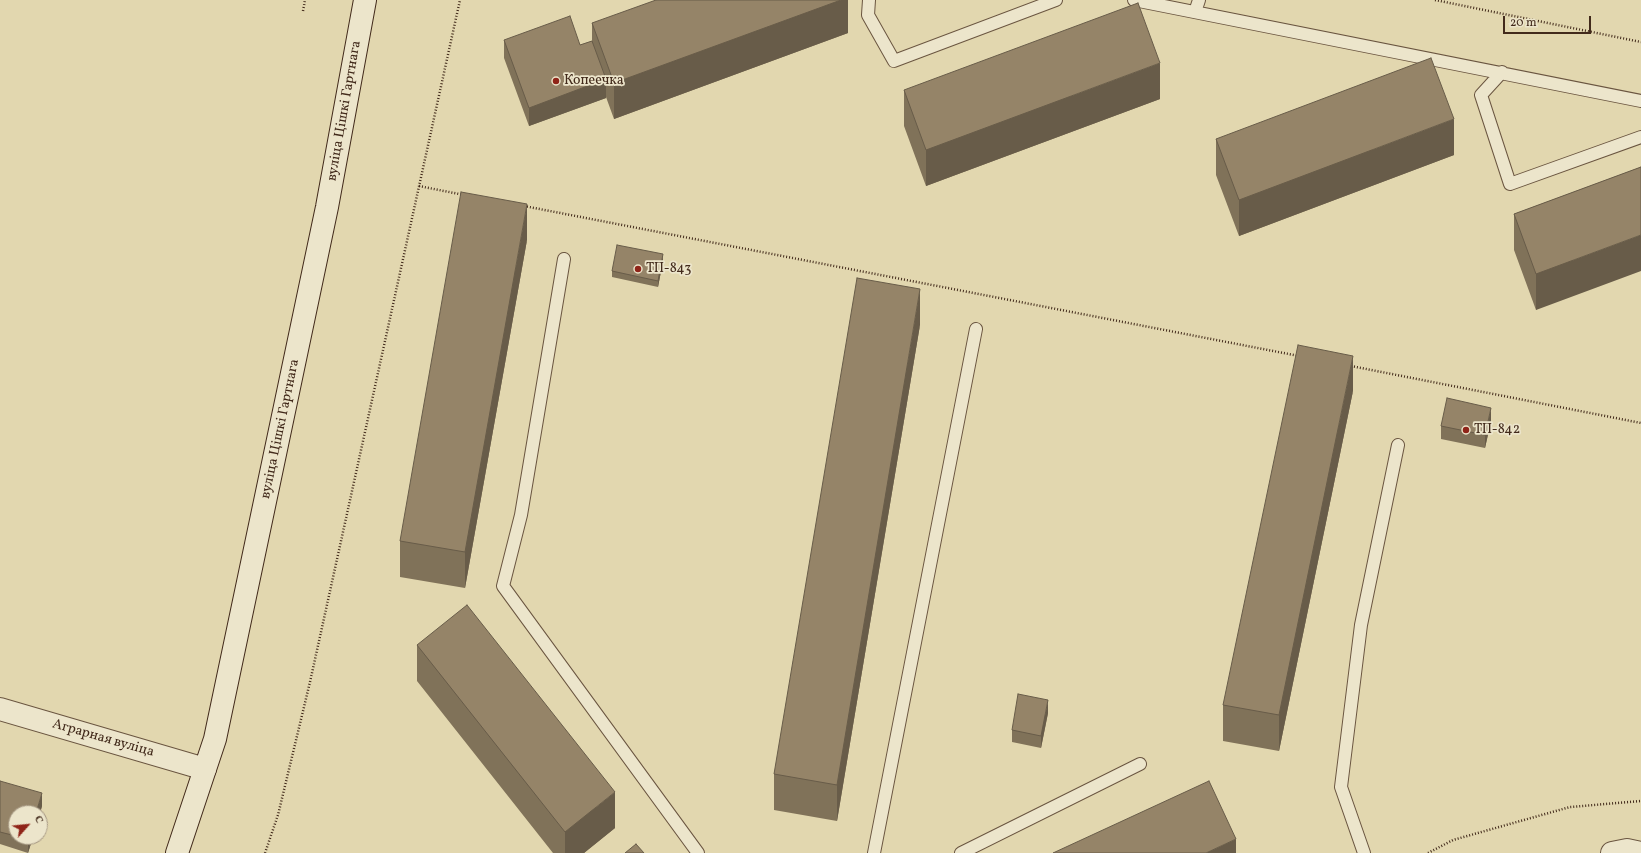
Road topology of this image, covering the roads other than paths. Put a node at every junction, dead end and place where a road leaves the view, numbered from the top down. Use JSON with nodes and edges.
{"nodes":[{"id":1,"x":365,"y":0,"type":"edge"},
{"id":2,"x":869,"y":0,"type":"edge"},
{"id":3,"x":1056,"y":0,"type":"edge"},
{"id":4,"x":1134,"y":0,"type":"edge"},
{"id":5,"x":1199,"y":0,"type":"edge"},
{"id":6,"x":1195,"y":12,"type":"junction"},
{"id":7,"x":1502,"y":72,"type":"junction"},
{"id":8,"x":1641,"y":101,"type":"edge"},
{"id":9,"x":1641,"y":137,"type":"edge"},
{"id":10,"x":564,"y":260,"type":"dead end"},
{"id":11,"x":976,"y":329,"type":"dead end"},
{"id":12,"x":1398,"y":445,"type":"dead end"},
{"id":13,"x":0,"y":709,"type":"edge"},
{"id":14,"x":1140,"y":764,"type":"dead end"},
{"id":15,"x":205,"y":768,"type":"junction"},
{"id":16,"x":177,"y":853,"type":"edge"},
{"id":17,"x":698,"y":853,"type":"edge"},
{"id":18,"x":874,"y":853,"type":"edge"},
{"id":19,"x":961,"y":853,"type":"edge"},
{"id":20,"x":1364,"y":853,"type":"edge"},
{"id":21,"x":1612,"y":853,"type":"edge"},
{"id":22,"x":1641,"y":853,"type":"edge"}],
"edges":[{"from":1,"to":15,"type":"street","name":"вуліца Цішкі Гартнага"},
{"from":2,"to":3,"type":"lane"},
{"from":4,"to":6,"type":"lane"},
{"from":5,"to":6,"type":"lane"},
{"from":6,"to":7,"type":"lane"},
{"from":7,"to":8,"type":"lane"},
{"from":7,"to":9,"type":"lane"},
{"from":10,"to":17,"type":"lane"},
{"from":11,"to":18,"type":"lane"},
{"from":12,"to":20,"type":"lane"},
{"from":13,"to":15,"type":"street","name":"Аграрная вуліца"},
{"from":14,"to":19,"type":"lane"},
{"from":15,"to":16,"type":"street","name":"вуліца Цішкі Гартнага"},
{"from":21,"to":22,"type":"street"}]}
